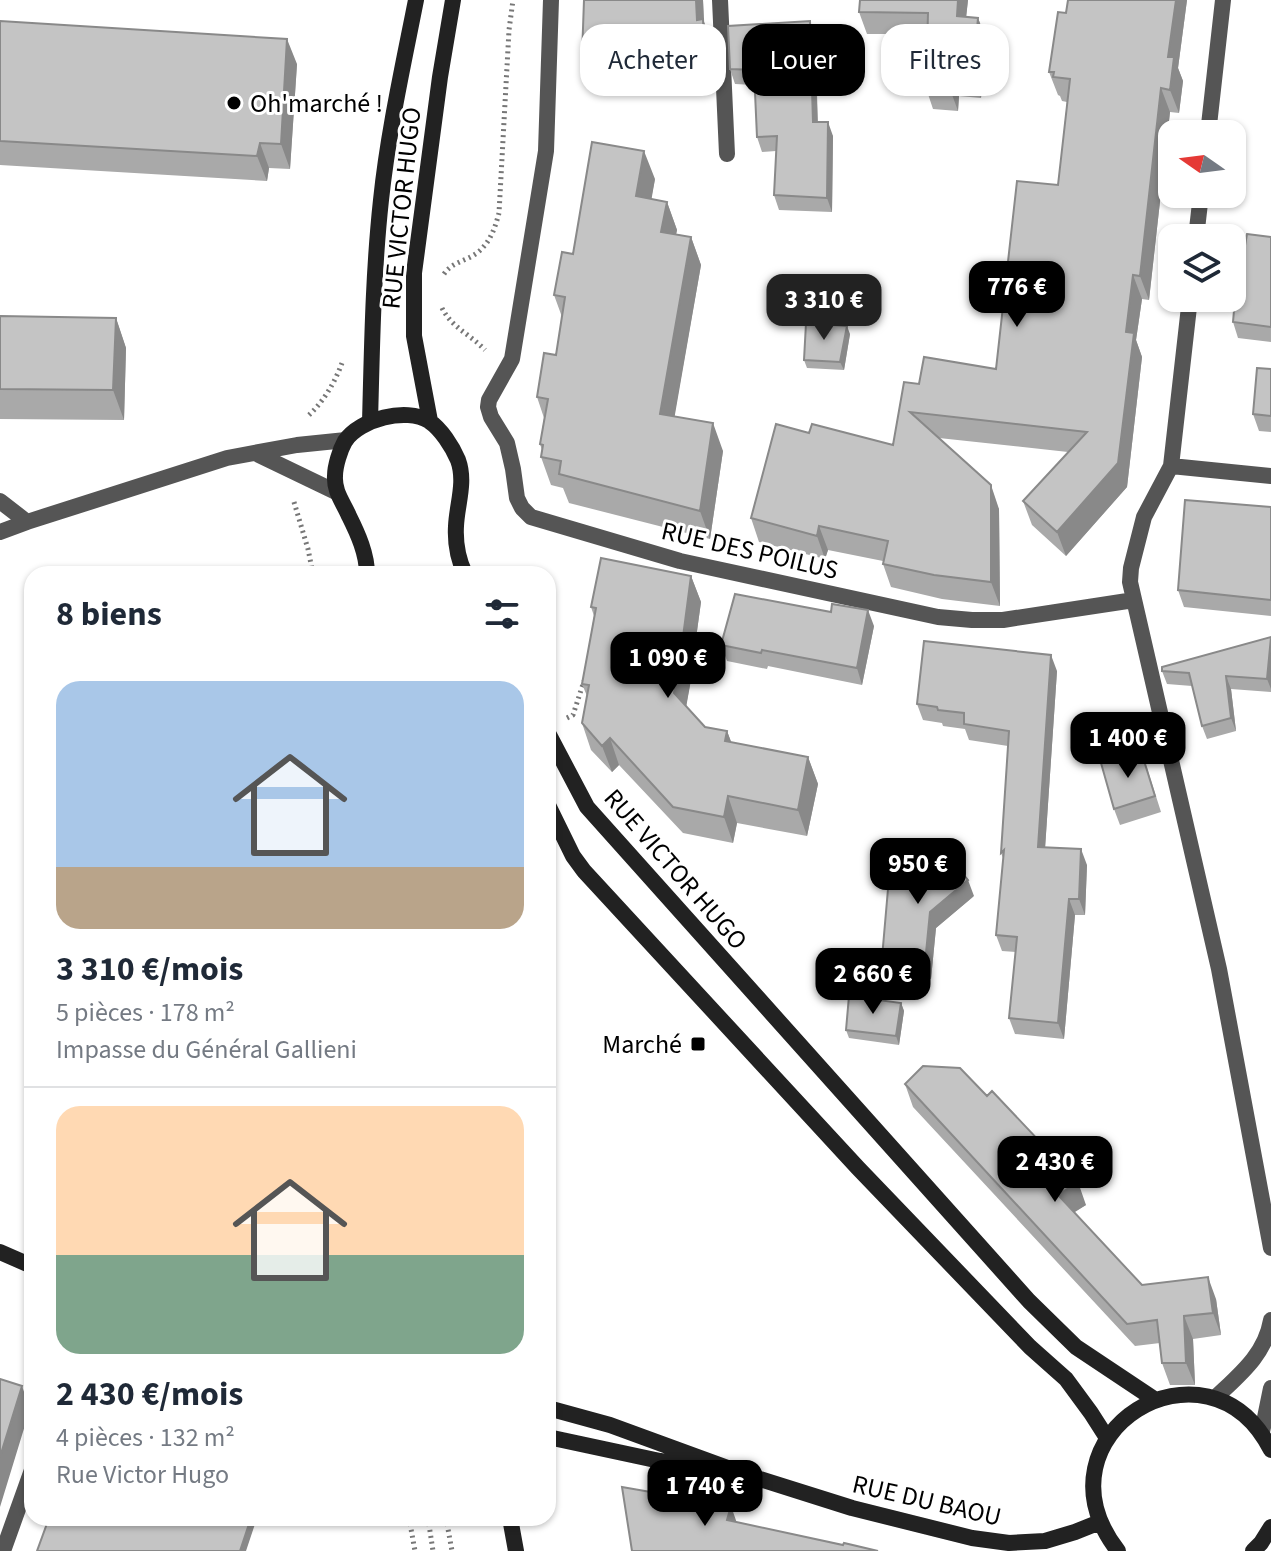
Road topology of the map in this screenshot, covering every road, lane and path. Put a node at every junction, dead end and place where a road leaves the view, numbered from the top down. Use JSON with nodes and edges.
{"nodes":[{"id":1,"x":416,"y":0,"type":"edge"},
{"id":2,"x":453,"y":0,"type":"edge"},
{"id":3,"x":513,"y":0,"type":"edge"},
{"id":4,"x":551,"y":0,"type":"edge"},
{"id":5,"x":720,"y":0,"type":"edge"},
{"id":6,"x":1223,"y":0,"type":"edge"},
{"id":7,"x":1210,"y":120,"type":"edge"},
{"id":8,"x":727,"y":154,"type":"dead end"},
{"id":9,"x":443,"y":278,"type":"dead end"},
{"id":10,"x":442,"y":300,"type":"dead end"},
{"id":11,"x":1188,"y":312,"type":"edge"},
{"id":12,"x":496,"y":389,"type":"junction"},
{"id":13,"x":430,"y":421,"type":"junction"},
{"id":14,"x":370,"y":422,"type":"junction"},
{"id":15,"x":346,"y":440,"type":"junction"},
{"id":16,"x":255,"y":453,"type":"junction"},
{"id":17,"x":1171,"y":466,"type":"junction"},
{"id":18,"x":292,"y":470,"type":"junction"},
{"id":19,"x":1271,"y":476,"type":"edge"},
{"id":20,"x":336,"y":492,"type":"junction"},
{"id":21,"x":0,"y":501,"type":"edge"},
{"id":22,"x":27,"y":522,"type":"junction"},
{"id":23,"x":0,"y":532,"type":"edge"},
{"id":24,"x":311,"y":566,"type":"edge"},
{"id":25,"x":366,"y":566,"type":"edge"},
{"id":26,"x":462,"y":566,"type":"edge"},
{"id":27,"x":1134,"y":600,"type":"junction"},
{"id":28,"x":585,"y":679,"type":"edge"},
{"id":29,"x":561,"y":721,"type":"dead end"},
{"id":30,"x":556,"y":748,"type":"edge"},
{"id":31,"x":556,"y":821,"type":"edge"},
{"id":32,"x":1271,"y":1248,"type":"edge"},
{"id":33,"x":0,"y":1252,"type":"edge"},
{"id":34,"x":24,"y":1262,"type":"edge"},
{"id":35,"x":1271,"y":1320,"type":"edge"},
{"id":36,"x":1271,"y":1388,"type":"edge"},
{"id":37,"x":1215,"y":1398,"type":"junction"},
{"id":38,"x":1154,"y":1399,"type":"junction"},
{"id":39,"x":556,"y":1410,"type":"edge"},
{"id":40,"x":1262,"y":1432,"type":"junction"},
{"id":41,"x":1107,"y":1438,"type":"junction"},
{"id":42,"x":556,"y":1439,"type":"edge"},
{"id":43,"x":1271,"y":1450,"type":"edge"},
{"id":44,"x":744,"y":1474,"type":"junction"},
{"id":45,"x":24,"y":1492,"type":"edge"},
{"id":46,"x":1100,"y":1522,"type":"junction"},
{"id":47,"x":410,"y":1526,"type":"edge"},
{"id":48,"x":429,"y":1526,"type":"edge"},
{"id":49,"x":447,"y":1526,"type":"edge"},
{"id":50,"x":511,"y":1526,"type":"edge"},
{"id":51,"x":1271,"y":1527,"type":"edge"},
{"id":52,"x":3,"y":1551,"type":"edge"},
{"id":53,"x":415,"y":1551,"type":"edge"},
{"id":54,"x":433,"y":1551,"type":"edge"},
{"id":55,"x":452,"y":1551,"type":"edge"},
{"id":56,"x":516,"y":1551,"type":"edge"},
{"id":57,"x":1118,"y":1551,"type":"edge"},
{"id":58,"x":1253,"y":1551,"type":"edge"}],
"edges":[{"from":1,"to":14,"type":"street","name":"RUE VICTOR HUGO"},
{"from":2,"to":13,"type":"street","name":"RUE VICTOR HUGO"},
{"from":3,"to":9,"type":"path"},
{"from":4,"to":12,"type":"street","name":"RUE DES POILUS"},
{"from":5,"to":8,"type":"street"},
{"from":6,"to":7,"type":"street"},
{"from":10,"to":12,"type":"path"},
{"from":11,"to":17,"type":"street"},
{"from":12,"to":27,"type":"street","name":"RUE DES POILUS"},
{"from":13,"to":14,"type":"street"},
{"from":13,"to":26,"type":"street"},
{"from":14,"to":15,"type":"street"},
{"from":15,"to":16,"type":"street"},
{"from":15,"to":20,"type":"street"},
{"from":16,"to":18,"type":"street"},
{"from":16,"to":22,"type":"street"},
{"from":17,"to":19,"type":"street"},
{"from":17,"to":27,"type":"street"},
{"from":18,"to":20,"type":"street"},
{"from":18,"to":24,"type":"path"},
{"from":20,"to":25,"type":"street"},
{"from":21,"to":22,"type":"street"},
{"from":22,"to":23,"type":"street"},
{"from":27,"to":32,"type":"street"},
{"from":28,"to":29,"type":"path"},
{"from":30,"to":38,"type":"street","name":"RUE VICTOR HUGO"},
{"from":31,"to":41,"type":"street"},
{"from":33,"to":34,"type":"street"},
{"from":35,"to":37,"type":"street"},
{"from":36,"to":40,"type":"street"},
{"from":37,"to":38,"type":"street"},
{"from":37,"to":40,"type":"street"},
{"from":38,"to":41,"type":"street"},
{"from":39,"to":44,"type":"street","name":"RUE DU BAOU"},
{"from":40,"to":43,"type":"street"},
{"from":41,"to":46,"type":"street"},
{"from":42,"to":44,"type":"street","name":"RUE DU BAOU"},
{"from":44,"to":46,"type":"street","name":"RUE DU BAOU"},
{"from":45,"to":52,"type":"street"},
{"from":46,"to":57,"type":"street"},
{"from":47,"to":53,"type":"path"},
{"from":48,"to":54,"type":"path"},
{"from":49,"to":55,"type":"path"},
{"from":50,"to":56,"type":"street"},
{"from":51,"to":58,"type":"street"}]}
